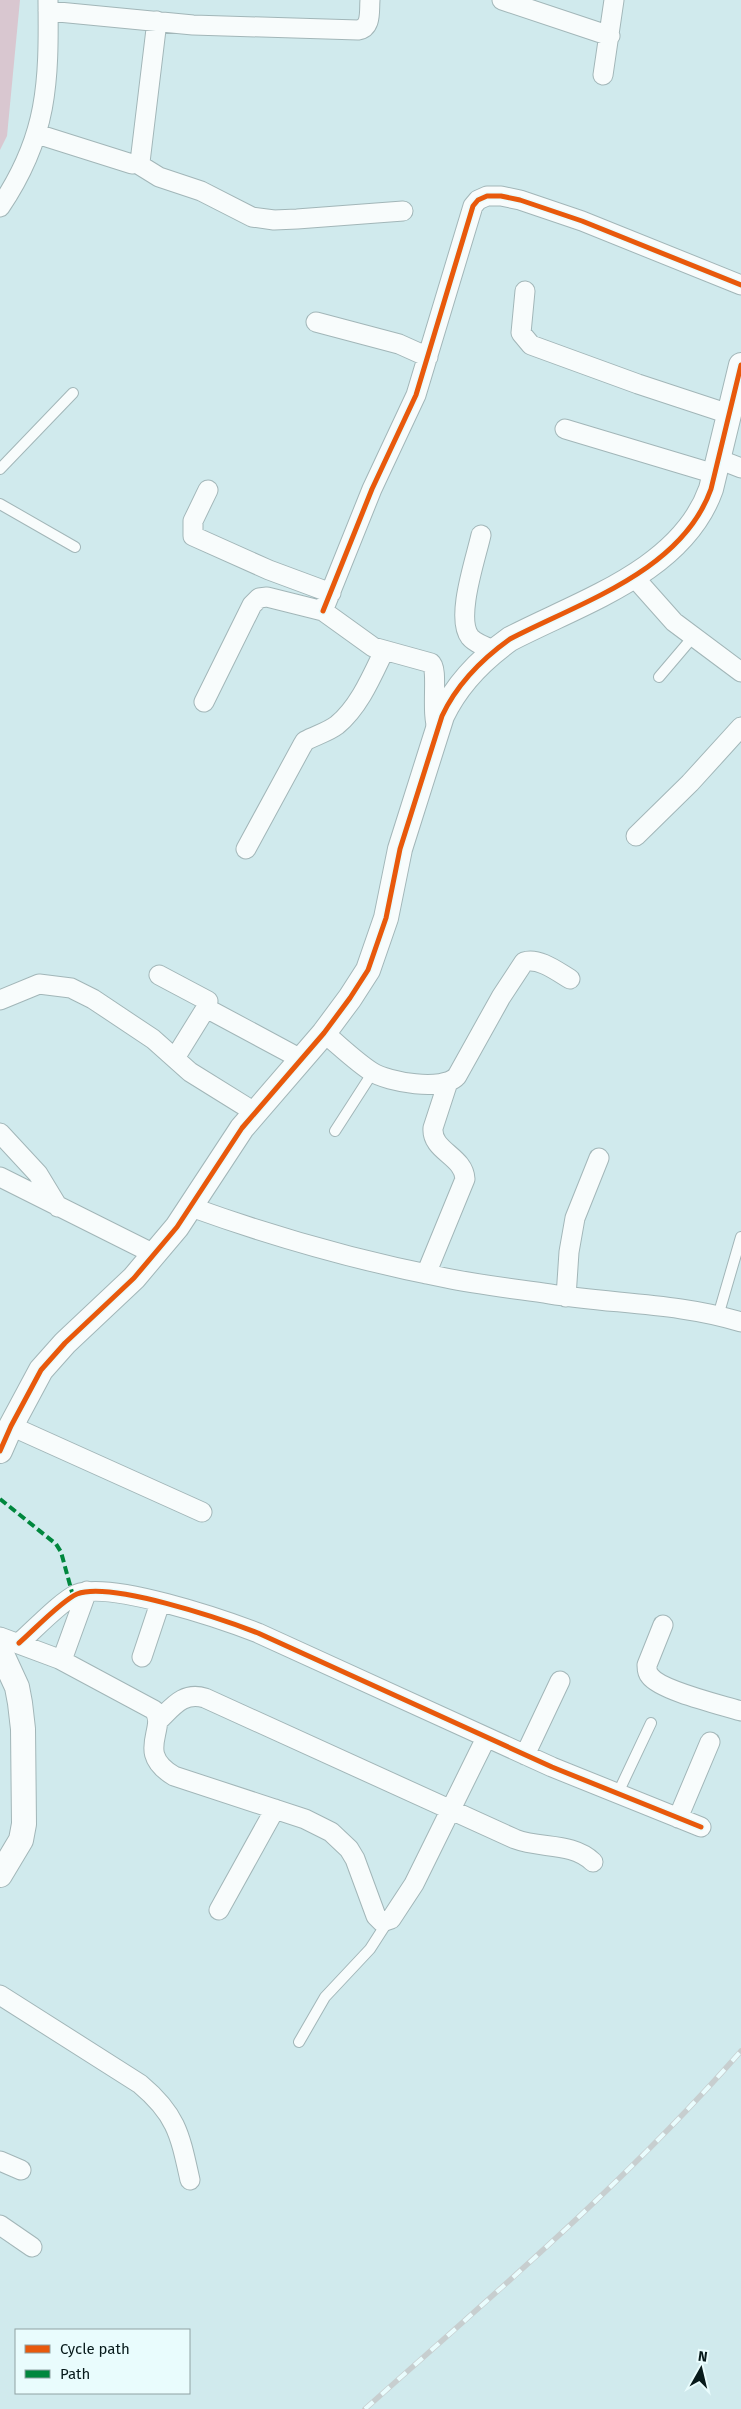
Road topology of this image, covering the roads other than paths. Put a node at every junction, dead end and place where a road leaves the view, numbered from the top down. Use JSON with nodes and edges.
{"nodes":[{"id":1,"x":370,"y":0,"type":"edge"},
{"id":2,"x":502,"y":0,"type":"edge"},
{"id":3,"x":614,"y":0,"type":"edge"},
{"id":4,"x":48,"y":5,"type":"edge"},
{"id":5,"x":157,"y":21,"type":"junction"},
{"id":6,"x":610,"y":36,"type":"junction"},
{"id":7,"x":603,"y":75,"type":"dead end"},
{"id":8,"x":37,"y":134,"type":"junction"},
{"id":9,"x":138,"y":164,"type":"junction"},
{"id":10,"x":0,"y":207,"type":"edge"},
{"id":11,"x":403,"y":211,"type":"dead end"},
{"id":12,"x":741,"y":285,"type":"edge"},
{"id":13,"x":526,"y":291,"type":"dead end"},
{"id":14,"x":316,"y":322,"type":"dead end"},
{"id":15,"x":428,"y":357,"type":"junction"},
{"id":16,"x":741,"y":365,"type":"edge"},
{"id":17,"x":73,"y":393,"type":"dead end"},
{"id":18,"x":729,"y":414,"type":"junction"},
{"id":19,"x":565,"y":429,"type":"dead end"},
{"id":20,"x":716,"y":466,"type":"junction"},
{"id":21,"x":741,"y":468,"type":"edge"},
{"id":22,"x":0,"y":470,"type":"edge"},
{"id":23,"x":208,"y":490,"type":"dead end"},
{"id":24,"x":0,"y":504,"type":"edge"},
{"id":25,"x":481,"y":535,"type":"dead end"},
{"id":26,"x":75,"y":547,"type":"dead end"},
{"id":27,"x":634,"y":577,"type":"junction"},
{"id":28,"x":331,"y":593,"type":"junction"},
{"id":29,"x":324,"y":611,"type":"junction"},
{"id":30,"x":692,"y":637,"type":"junction"},
{"id":31,"x":494,"y":650,"type":"junction"},
{"id":32,"x":384,"y":651,"type":"junction"},
{"id":33,"x":741,"y":672,"type":"edge"},
{"id":34,"x":659,"y":677,"type":"dead end"},
{"id":35,"x":204,"y":702,"type":"dead end"},
{"id":36,"x":741,"y":727,"type":"edge"},
{"id":37,"x":438,"y":731,"type":"junction"},
{"id":38,"x":636,"y":836,"type":"dead end"},
{"id":39,"x":246,"y":849,"type":"dead end"},
{"id":40,"x":158,"y":975,"type":"dead end"},
{"id":41,"x":570,"y":979,"type":"dead end"},
{"id":42,"x":0,"y":1000,"type":"edge"},
{"id":43,"x":206,"y":1008,"type":"junction"},
{"id":44,"x":324,"y":1033,"type":"junction"},
{"id":45,"x":175,"y":1058,"type":"junction"},
{"id":46,"x":301,"y":1059,"type":"junction"},
{"id":47,"x":373,"y":1072,"type":"junction"},
{"id":48,"x":448,"y":1082,"type":"junction"},
{"id":49,"x":256,"y":1113,"type":"junction"},
{"id":50,"x":335,"y":1132,"type":"dead end"},
{"id":51,"x":0,"y":1134,"type":"edge"},
{"id":52,"x":599,"y":1158,"type":"dead end"},
{"id":53,"x":0,"y":1177,"type":"edge"},
{"id":54,"x":58,"y":1207,"type":"junction"},
{"id":55,"x":191,"y":1207,"type":"junction"},
{"id":56,"x":741,"y":1237,"type":"edge"},
{"id":57,"x":154,"y":1254,"type":"junction"},
{"id":58,"x":426,"y":1274,"type":"junction"},
{"id":59,"x":566,"y":1297,"type":"junction"},
{"id":60,"x":718,"y":1316,"type":"junction"},
{"id":61,"x":741,"y":1322,"type":"edge"},
{"id":62,"x":11,"y":1426,"type":"junction"},
{"id":63,"x":0,"y":1450,"type":"edge"},
{"id":64,"x":202,"y":1512,"type":"dead end"},
{"id":65,"x":87,"y":1591,"type":"junction"},
{"id":66,"x":160,"y":1603,"type":"junction"},
{"id":67,"x":663,"y":1624,"type":"dead end"},
{"id":68,"x":0,"y":1637,"type":"edge"},
{"id":69,"x":9,"y":1647,"type":"edge"},
{"id":70,"x":142,"y":1657,"type":"dead end"},
{"id":71,"x":62,"y":1660,"type":"junction"},
{"id":72,"x":560,"y":1681,"type":"dead end"},
{"id":73,"x":741,"y":1712,"type":"edge"},
{"id":74,"x":158,"y":1721,"type":"junction"},
{"id":75,"x":651,"y":1724,"type":"dead end"},
{"id":76,"x":486,"y":1738,"type":"junction"},
{"id":77,"x":710,"y":1742,"type":"dead end"},
{"id":78,"x":526,"y":1755,"type":"junction"},
{"id":79,"x":617,"y":1795,"type":"junction"},
{"id":80,"x":275,"y":1809,"type":"junction"},
{"id":81,"x":450,"y":1810,"type":"junction"},
{"id":82,"x":678,"y":1818,"type":"junction"},
{"id":83,"x":701,"y":1827,"type":"dead end"},
{"id":84,"x":593,"y":1862,"type":"dead end"},
{"id":85,"x":0,"y":1875,"type":"edge"},
{"id":86,"x":219,"y":1910,"type":"dead end"},
{"id":87,"x":388,"y":1921,"type":"junction"},
{"id":88,"x":1,"y":1998,"type":"edge"},
{"id":89,"x":299,"y":2042,"type":"dead end"},
{"id":90,"x":0,"y":2161,"type":"edge"},
{"id":91,"x":21,"y":2170,"type":"dead end"},
{"id":92,"x":190,"y":2180,"type":"dead end"},
{"id":93,"x":0,"y":2225,"type":"edge"},
{"id":94,"x":32,"y":2247,"type":"dead end"}],
"edges":[{"from":1,"to":5,"type":"street"},
{"from":2,"to":6,"type":"street"},
{"from":3,"to":6,"type":"street"},
{"from":4,"to":5,"type":"street"},
{"from":4,"to":8,"type":"street"},
{"from":5,"to":9,"type":"street"},
{"from":6,"to":7,"type":"street"},
{"from":8,"to":9,"type":"street"},
{"from":8,"to":10,"type":"street"},
{"from":9,"to":11,"type":"street"},
{"from":12,"to":15,"type":"street"},
{"from":13,"to":18,"type":"street"},
{"from":14,"to":15,"type":"street"},
{"from":15,"to":28,"type":"street"},
{"from":16,"to":18,"type":"street"},
{"from":17,"to":22,"type":"lane"},
{"from":18,"to":20,"type":"street"},
{"from":19,"to":20,"type":"street"},
{"from":20,"to":21,"type":"street"},
{"from":20,"to":27,"type":"street"},
{"from":23,"to":28,"type":"street"},
{"from":24,"to":26,"type":"lane"},
{"from":25,"to":31,"type":"street"},
{"from":27,"to":30,"type":"street"},
{"from":27,"to":31,"type":"street"},
{"from":28,"to":29,"type":"street"},
{"from":29,"to":32,"type":"street"},
{"from":29,"to":35,"type":"street"},
{"from":30,"to":33,"type":"street"},
{"from":30,"to":34,"type":"lane"},
{"from":31,"to":37,"type":"street"},
{"from":32,"to":37,"type":"street"},
{"from":32,"to":39,"type":"street"},
{"from":36,"to":38,"type":"street"},
{"from":37,"to":44,"type":"street"},
{"from":40,"to":43,"type":"street"},
{"from":41,"to":48,"type":"street"},
{"from":42,"to":45,"type":"street"},
{"from":43,"to":45,"type":"street"},
{"from":43,"to":46,"type":"street"},
{"from":44,"to":46,"type":"street"},
{"from":44,"to":47,"type":"street"},
{"from":45,"to":49,"type":"street"},
{"from":46,"to":49,"type":"street"},
{"from":47,"to":48,"type":"street"},
{"from":47,"to":50,"type":"lane"},
{"from":48,"to":58,"type":"street"},
{"from":49,"to":55,"type":"street"},
{"from":51,"to":54,"type":"street"},
{"from":52,"to":59,"type":"street"},
{"from":53,"to":54,"type":"street"},
{"from":54,"to":57,"type":"street"},
{"from":55,"to":57,"type":"street"},
{"from":55,"to":58,"type":"street"},
{"from":56,"to":60,"type":"lane"},
{"from":57,"to":62,"type":"street"},
{"from":58,"to":59,"type":"street"},
{"from":59,"to":60,"type":"street"},
{"from":60,"to":61,"type":"street"},
{"from":62,"to":63,"type":"street"},
{"from":62,"to":64,"type":"street"},
{"from":65,"to":66,"type":"street"},
{"from":65,"to":69,"type":"street"},
{"from":65,"to":71,"type":"street"},
{"from":66,"to":70,"type":"street"},
{"from":66,"to":76,"type":"street"},
{"from":67,"to":73,"type":"street"},
{"from":68,"to":69,"type":"street"},
{"from":69,"to":71,"type":"street"},
{"from":69,"to":85,"type":"street"},
{"from":71,"to":74,"type":"street"},
{"from":72,"to":78,"type":"street"},
{"from":74,"to":80,"type":"street"},
{"from":74,"to":81,"type":"street"},
{"from":75,"to":79,"type":"lane"},
{"from":76,"to":78,"type":"street"},
{"from":76,"to":81,"type":"street"},
{"from":77,"to":82,"type":"street"},
{"from":78,"to":79,"type":"street"},
{"from":79,"to":82,"type":"street"},
{"from":80,"to":86,"type":"street"},
{"from":80,"to":87,"type":"street"},
{"from":81,"to":84,"type":"street"},
{"from":81,"to":87,"type":"street"},
{"from":82,"to":83,"type":"street"},
{"from":87,"to":89,"type":"lane"},
{"from":88,"to":92,"type":"street"},
{"from":90,"to":91,"type":"street"},
{"from":93,"to":94,"type":"street"}]}
